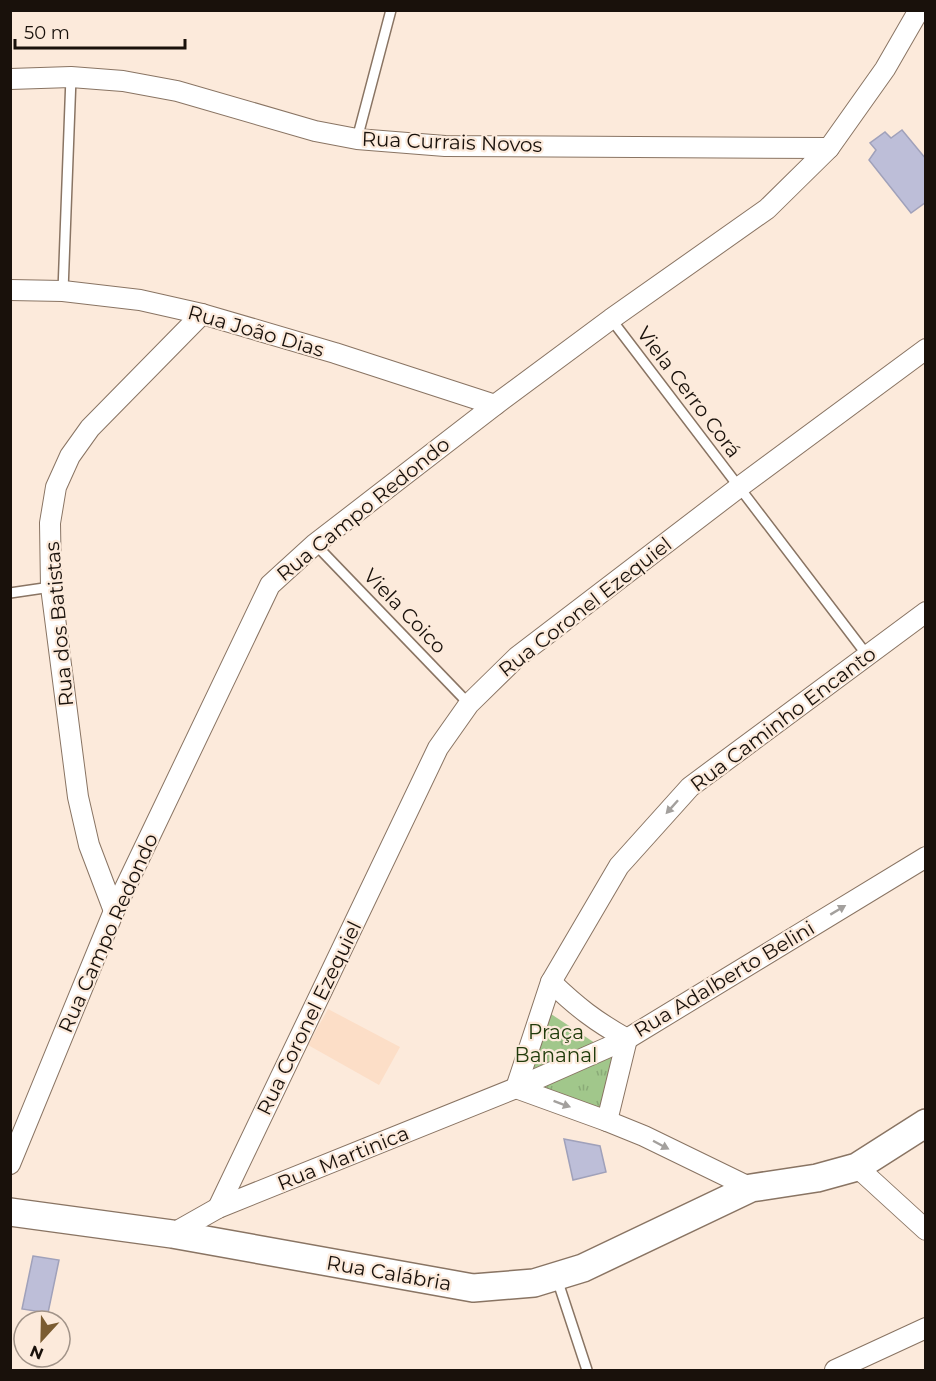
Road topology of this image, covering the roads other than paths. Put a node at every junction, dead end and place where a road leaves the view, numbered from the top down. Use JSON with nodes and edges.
{"nodes":[{"id":1,"x":391,"y":10,"type":"edge"},
{"id":2,"x":919,"y":10,"type":"edge"},
{"id":3,"x":71,"y":77,"type":"junction"},
{"id":4,"x":10,"y":79,"type":"edge"},
{"id":5,"x":357,"y":139,"type":"junction"},
{"id":6,"x":829,"y":148,"type":"junction"},
{"id":7,"x":10,"y":290,"type":"edge"},
{"id":8,"x":63,"y":291,"type":"junction"},
{"id":9,"x":202,"y":314,"type":"junction"},
{"id":10,"x":611,"y":319,"type":"junction"},
{"id":11,"x":926,"y":349,"type":"edge"},
{"id":12,"x":495,"y":405,"type":"junction"},
{"id":13,"x":738,"y":488,"type":"junction"},
{"id":14,"x":315,"y":544,"type":"junction"},
{"id":15,"x":51,"y":587,"type":"junction"},
{"id":16,"x":10,"y":593,"type":"edge"},
{"id":17,"x":926,"y":612,"type":"edge"},
{"id":18,"x":867,"y":655,"type":"junction"},
{"id":19,"x":469,"y":704,"type":"junction"},
{"id":20,"x":926,"y":857,"type":"edge"},
{"id":21,"x":114,"y":911,"type":"junction"},
{"id":22,"x":551,"y":982,"type":"junction"},
{"id":23,"x":627,"y":1039,"type":"junction"},
{"id":24,"x":516,"y":1088,"type":"junction"},
{"id":25,"x":608,"y":1120,"type":"junction"},
{"id":26,"x":926,"y":1124,"type":"edge"},
{"id":27,"x":10,"y":1164,"type":"edge"},
{"id":28,"x":857,"y":1167,"type":"junction"},
{"id":29,"x":751,"y":1188,"type":"junction"},
{"id":30,"x":218,"y":1208,"type":"junction"},
{"id":31,"x":10,"y":1212,"type":"edge"},
{"id":32,"x":926,"y":1230,"type":"edge"},
{"id":33,"x":172,"y":1234,"type":"junction"},
{"id":34,"x":556,"y":1276,"type":"junction"},
{"id":35,"x":926,"y":1328,"type":"edge"},
{"id":36,"x":587,"y":1371,"type":"edge"},
{"id":37,"x":835,"y":1371,"type":"edge"}],
"edges":[{"from":1,"to":5,"type":"lane"},
{"from":2,"to":6,"type":"street","name":"Rua Campo Redondo"},
{"from":3,"to":4,"type":"street","name":"Rua Currais Novos"},
{"from":3,"to":5,"type":"street","name":"Rua Currais Novos"},
{"from":3,"to":8,"type":"lane"},
{"from":5,"to":6,"type":"street","name":"Rua Currais Novos"},
{"from":6,"to":10,"type":"street","name":"Rua Campo Redondo"},
{"from":7,"to":8,"type":"street","name":"Rua João Dias"},
{"from":8,"to":9,"type":"street","name":"Rua João Dias"},
{"from":9,"to":12,"type":"street","name":"Rua João Dias"},
{"from":9,"to":15,"type":"street","name":"Rua dos Batistas"},
{"from":10,"to":12,"type":"street","name":"Rua Campo Redondo"},
{"from":10,"to":13,"type":"lane","name":"Viela Cerro Corá"},
{"from":11,"to":13,"type":"street","name":"Rua Coronel Ezequiel"},
{"from":12,"to":14,"type":"street","name":"Rua Campo Redondo"},
{"from":13,"to":18,"type":"lane","name":"Viela Cerro Corá"},
{"from":13,"to":19,"type":"street","name":"Rua Coronel Ezequiel"},
{"from":14,"to":19,"type":"lane","name":"Viela Coico"},
{"from":14,"to":21,"type":"street","name":"Rua Campo Redondo"},
{"from":15,"to":16,"type":"lane"},
{"from":15,"to":21,"type":"street","name":"Rua dos Batistas"},
{"from":17,"to":18,"type":"street","name":"Rua Caminho Encanto"},
{"from":18,"to":22,"type":"street","name":"Rua Caminho Encanto","one_way":true},
{"from":19,"to":30,"type":"street","name":"Rua Coronel Ezequiel"},
{"from":23,"to":20,"type":"street","name":"Rua Adalberto Belini","one_way":true},
{"from":21,"to":27,"type":"street","name":"Rua Campo Redondo"},
{"from":22,"to":23,"type":"street"},
{"from":22,"to":24,"type":"street","name":"Rua Caminho Encanto"},
{"from":23,"to":24,"type":"street","name":"Rua Adalberto Belini"},
{"from":23,"to":25,"type":"street"},
{"from":24,"to":25,"type":"street","one_way":true},
{"from":24,"to":30,"type":"street","name":"Rua Martinica"},
{"from":25,"to":29,"type":"street","one_way":true},
{"from":26,"to":28,"type":"street","name":"Rua Calábria"},
{"from":28,"to":29,"type":"street","name":"Rua Calábria"},
{"from":28,"to":32,"type":"street"},
{"from":29,"to":34,"type":"street","name":"Rua Calábria"},
{"from":30,"to":33,"type":"street","name":"Rua Martinica"},
{"from":31,"to":33,"type":"street","name":"Rua Calábria"},
{"from":33,"to":34,"type":"street","name":"Rua Calábria"},
{"from":34,"to":36,"type":"lane"},
{"from":35,"to":37,"type":"street"}]}
